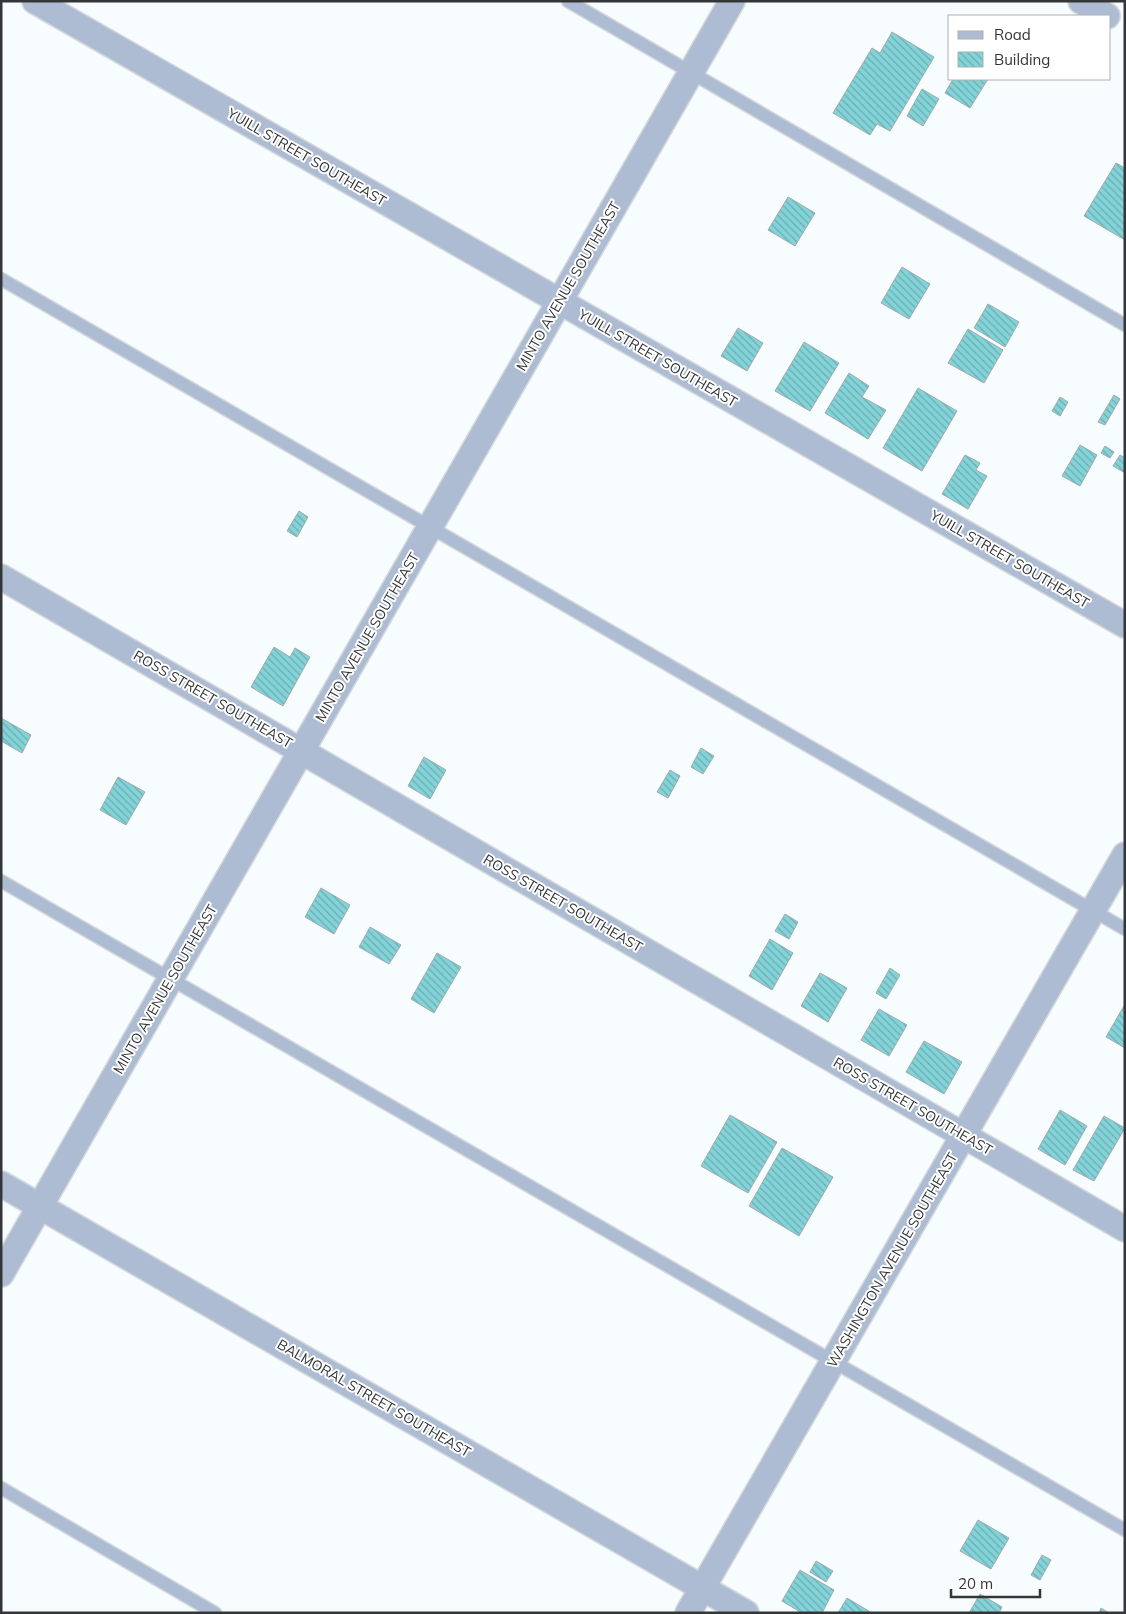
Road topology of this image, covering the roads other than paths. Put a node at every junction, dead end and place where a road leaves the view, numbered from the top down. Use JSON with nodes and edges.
{"nodes":[{"id":1,"x":36,"y":1,"type":"edge"},
{"id":2,"x":568,"y":1,"type":"edge"},
{"id":3,"x":732,"y":1,"type":"edge"},
{"id":4,"x":1081,"y":1,"type":"edge"},
{"id":5,"x":1106,"y":15,"type":"edge"},
{"id":6,"x":1111,"y":18,"type":"edge"},
{"id":7,"x":1125,"y":26,"type":"edge"},
{"id":8,"x":691,"y":73,"type":"junction"},
{"id":9,"x":1,"y":279,"type":"edge"},
{"id":10,"x":560,"y":302,"type":"junction"},
{"id":11,"x":1125,"y":325,"type":"edge"},
{"id":12,"x":430,"y":527,"type":"junction"},
{"id":13,"x":1,"y":577,"type":"edge"},
{"id":14,"x":1125,"y":626,"type":"edge"},
{"id":15,"x":302,"y":751,"type":"junction"},
{"id":16,"x":1125,"y":855,"type":"edge"},
{"id":17,"x":1,"y":881,"type":"edge"},
{"id":18,"x":1093,"y":911,"type":"junction"},
{"id":19,"x":1125,"y":929,"type":"edge"},
{"id":20,"x":170,"y":979,"type":"junction"},
{"id":21,"x":963,"y":1135,"type":"junction"},
{"id":22,"x":1,"y":1184,"type":"edge"},
{"id":23,"x":40,"y":1206,"type":"junction"},
{"id":24,"x":1125,"y":1229,"type":"edge"},
{"id":25,"x":1,"y":1274,"type":"edge"},
{"id":26,"x":833,"y":1362,"type":"junction"},
{"id":27,"x":1,"y":1488,"type":"edge"},
{"id":28,"x":1125,"y":1530,"type":"edge"},
{"id":29,"x":702,"y":1588,"type":"junction"},
{"id":30,"x":215,"y":1613,"type":"edge"},
{"id":31,"x":688,"y":1613,"type":"edge"},
{"id":32,"x":746,"y":1613,"type":"edge"}],
"edges":[{"from":1,"to":10,"type":"street","name":"YUILL STREET SOUTHEAST"},
{"from":2,"to":8,"type":"lane"},
{"from":3,"to":8,"type":"street","name":"MINTO AVENUE SOUTHEAST"},
{"from":4,"to":5,"type":"street"},
{"from":6,"to":7,"type":"street"},
{"from":8,"to":10,"type":"street","name":"MINTO AVENUE SOUTHEAST"},
{"from":8,"to":11,"type":"lane"},
{"from":9,"to":12,"type":"lane"},
{"from":10,"to":12,"type":"street","name":"MINTO AVENUE SOUTHEAST"},
{"from":10,"to":14,"type":"street","name":"YUILL STREET SOUTHEAST"},
{"from":12,"to":15,"type":"street","name":"MINTO AVENUE SOUTHEAST"},
{"from":12,"to":18,"type":"lane"},
{"from":13,"to":15,"type":"street","name":"ROSS STREET SOUTHEAST"},
{"from":15,"to":20,"type":"street","name":"MINTO AVENUE SOUTHEAST"},
{"from":15,"to":21,"type":"street","name":"ROSS STREET SOUTHEAST"},
{"from":16,"to":18,"type":"street","name":"WASHINGTON AVENUE SOUTHEAST"},
{"from":17,"to":20,"type":"lane"},
{"from":18,"to":19,"type":"lane"},
{"from":18,"to":21,"type":"street","name":"WASHINGTON AVENUE SOUTHEAST"},
{"from":20,"to":23,"type":"street","name":"MINTO AVENUE SOUTHEAST"},
{"from":20,"to":26,"type":"lane"},
{"from":21,"to":24,"type":"street","name":"ROSS STREET SOUTHEAST"},
{"from":21,"to":26,"type":"street","name":"WASHINGTON AVENUE SOUTHEAST"},
{"from":22,"to":23,"type":"street","name":"BALMORAL STREET SOUTHEAST"},
{"from":23,"to":25,"type":"street","name":"MINTO AVENUE SOUTHEAST"},
{"from":23,"to":29,"type":"street","name":"BALMORAL STREET SOUTHEAST"},
{"from":26,"to":28,"type":"lane"},
{"from":26,"to":29,"type":"street","name":"WASHINGTON AVENUE SOUTHEAST"},
{"from":27,"to":30,"type":"lane"},
{"from":29,"to":31,"type":"street","name":"WASHINGTON AVENUE SOUTHEAST"},
{"from":29,"to":32,"type":"street","name":"BALMORAL STREET SOUTHEAST"}]}
